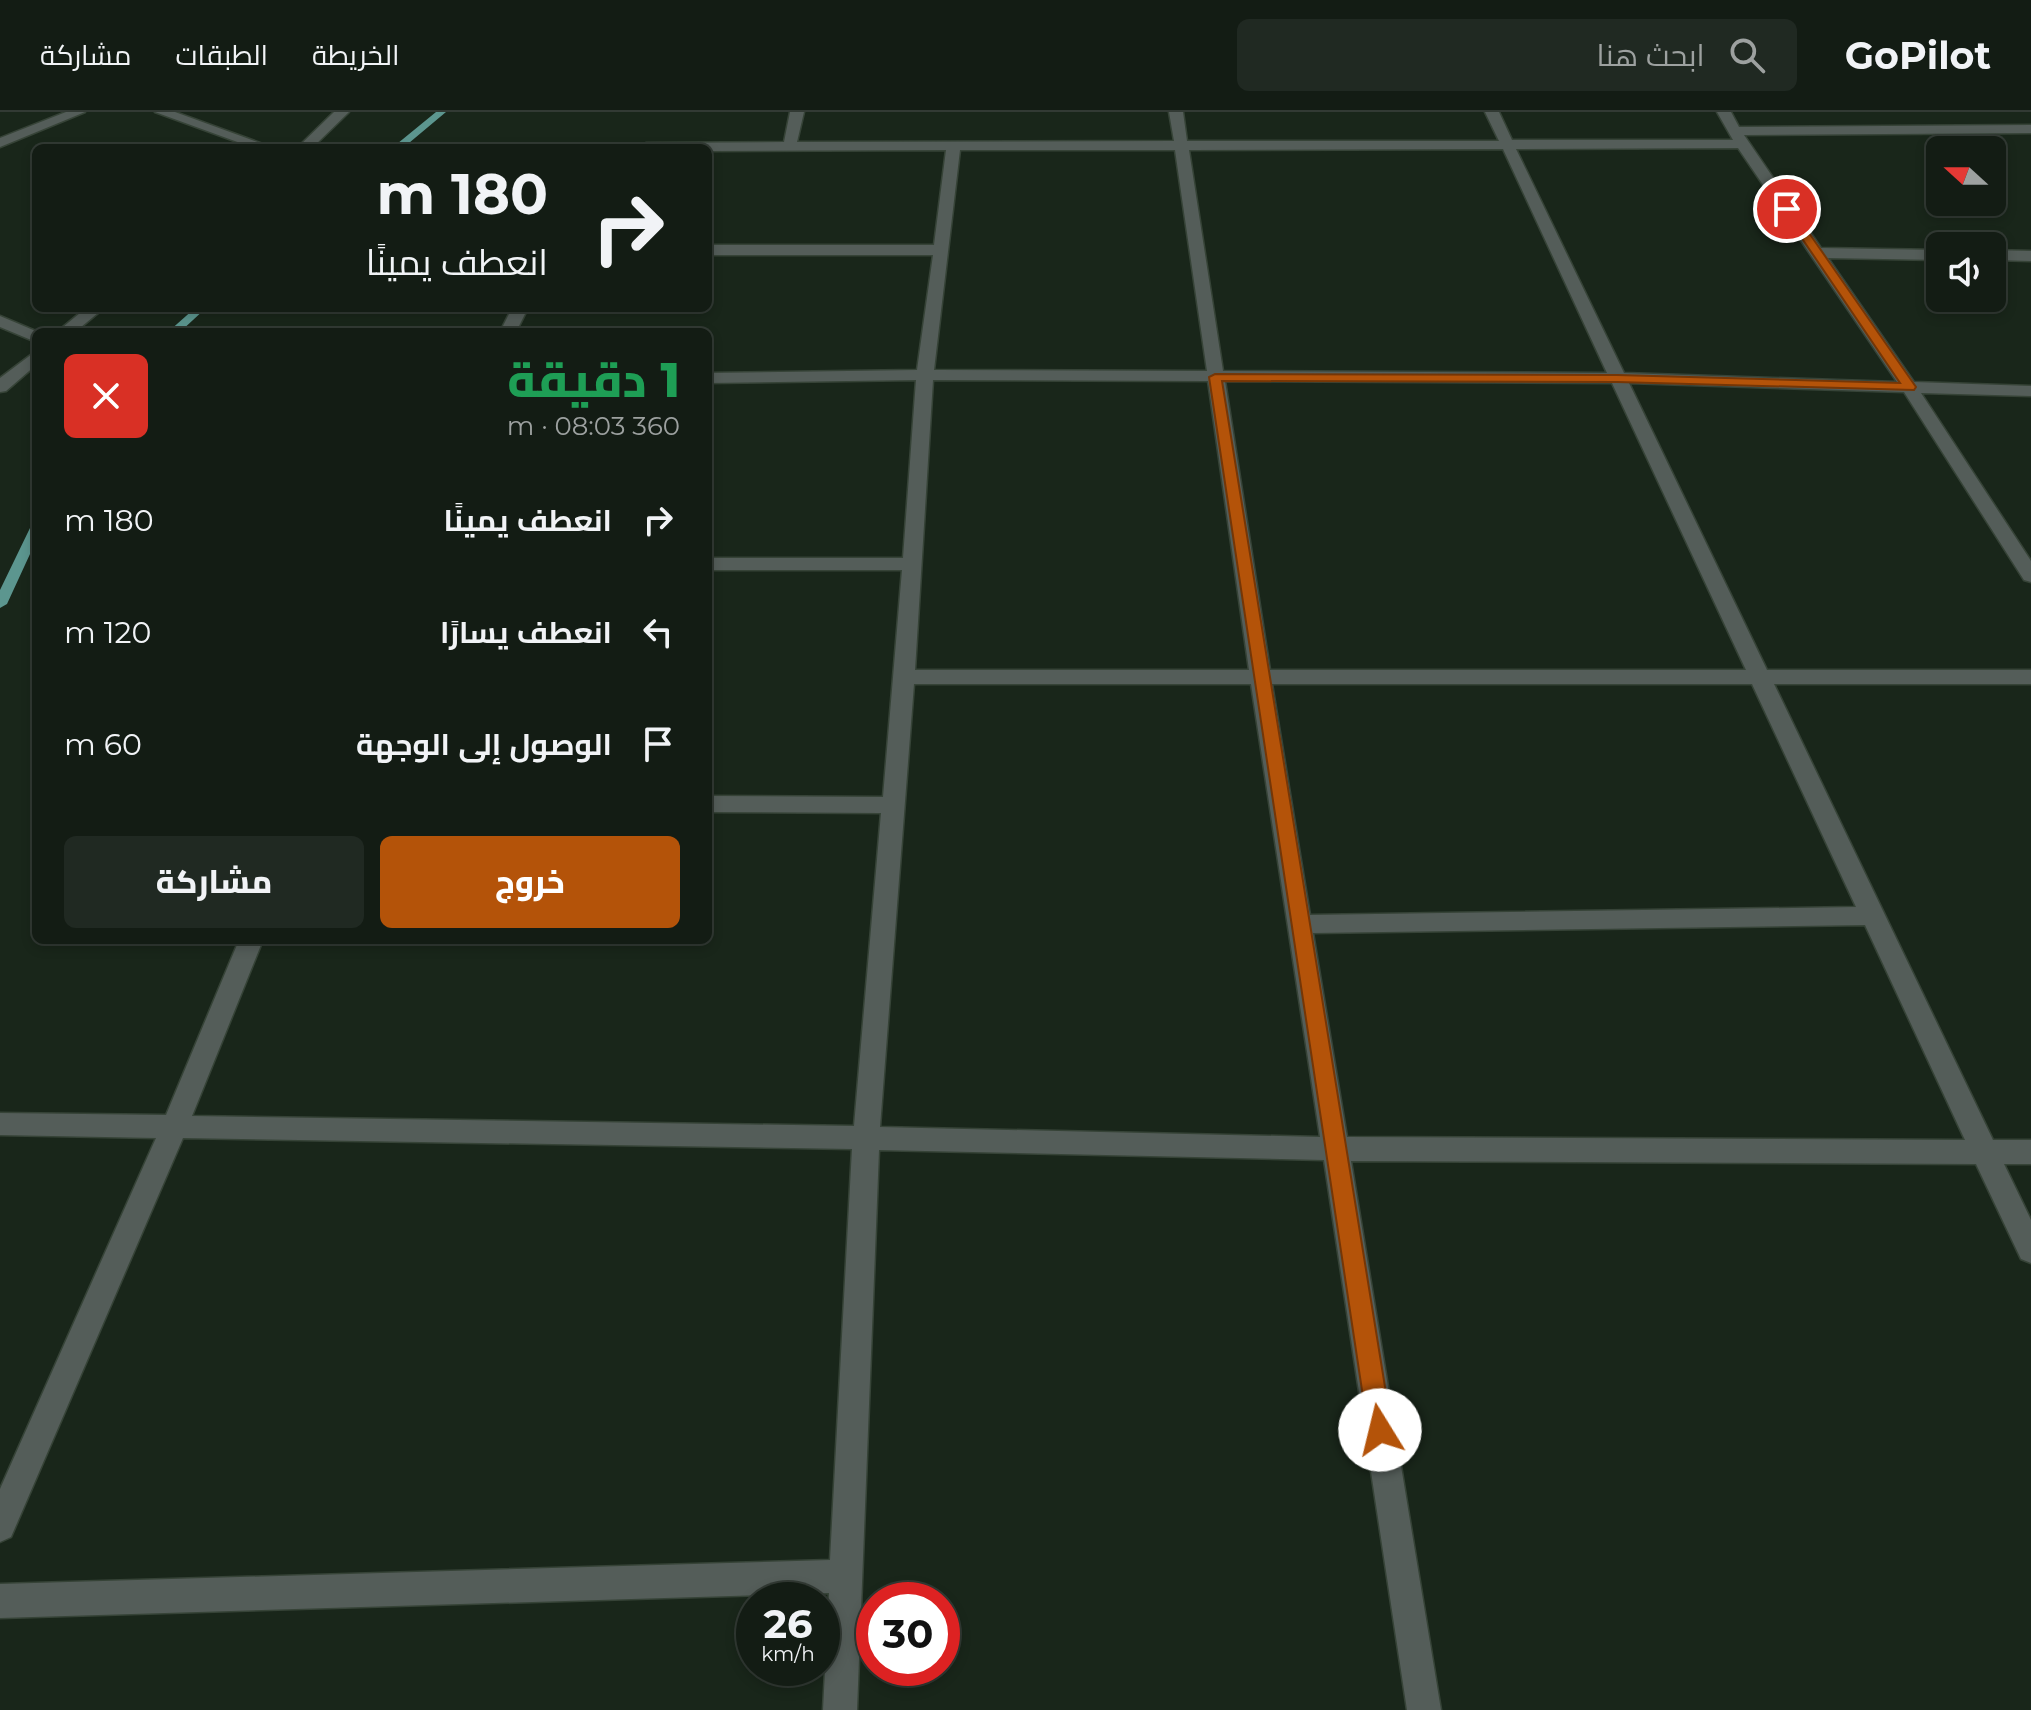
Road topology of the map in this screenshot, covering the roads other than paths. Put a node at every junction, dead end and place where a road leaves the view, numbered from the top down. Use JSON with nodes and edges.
{"nodes":[{"id":1,"x":78,"y":112,"type":"edge"},
{"id":2,"x":162,"y":112,"type":"edge"},
{"id":3,"x":342,"y":112,"type":"edge"},
{"id":4,"x":797,"y":112,"type":"edge"},
{"id":5,"x":1176,"y":112,"type":"edge"},
{"id":6,"x":1492,"y":112,"type":"edge"},
{"id":7,"x":1724,"y":112,"type":"edge"},
{"id":8,"x":2031,"y":129,"type":"edge"},
{"id":9,"x":1738,"y":137,"type":"junction"},
{"id":10,"x":1506,"y":142,"type":"junction"},
{"id":11,"x":0,"y":143,"type":"edge"},
{"id":12,"x":255,"y":144,"type":"edge"},
{"id":13,"x":308,"y":144,"type":"edge"},
{"id":14,"x":954,"y":144,"type":"junction"},
{"id":15,"x":1182,"y":144,"type":"junction"},
{"id":16,"x":790,"y":145,"type":"junction"},
{"id":17,"x":712,"y":146,"type":"edge"},
{"id":18,"x":712,"y":250,"type":"edge"},
{"id":19,"x":941,"y":250,"type":"junction"},
{"id":20,"x":1818,"y":253,"type":"junction"},
{"id":21,"x":1926,"y":255,"type":"edge"},
{"id":22,"x":2006,"y":255,"type":"edge"},
{"id":23,"x":2031,"y":256,"type":"edge"},
{"id":24,"x":91,"y":312,"type":"edge"},
{"id":25,"x":0,"y":321,"type":"edge"},
{"id":26,"x":70,"y":328,"type":"edge"},
{"id":27,"x":32,"y":335,"type":"edge"},
{"id":28,"x":32,"y":359,"type":"edge"},
{"id":29,"x":925,"y":375,"type":"junction"},
{"id":30,"x":1215,"y":377,"type":"junction"},
{"id":31,"x":712,"y":378,"type":"edge"},
{"id":32,"x":1617,"y":378,"type":"junction"},
{"id":33,"x":0,"y":387,"type":"edge"},
{"id":34,"x":1909,"y":387,"type":"junction"},
{"id":35,"x":2031,"y":391,"type":"edge"},
{"id":36,"x":712,"y":564,"type":"edge"},
{"id":37,"x":913,"y":564,"type":"junction"},
{"id":38,"x":2031,"y":576,"type":"edge"},
{"id":39,"x":904,"y":677,"type":"junction"},
{"id":40,"x":2031,"y":677,"type":"edge"},
{"id":41,"x":1261,"y":678,"type":"junction"},
{"id":42,"x":1759,"y":680,"type":"junction"},
{"id":43,"x":712,"y":804,"type":"edge"},
{"id":44,"x":894,"y":805,"type":"junction"},
{"id":45,"x":1872,"y":916,"type":"junction"},
{"id":46,"x":1300,"y":924,"type":"junction"},
{"id":47,"x":249,"y":944,"type":"edge"},
{"id":48,"x":0,"y":1124,"type":"edge"},
{"id":49,"x":174,"y":1128,"type":"junction"},
{"id":50,"x":866,"y":1138,"type":"junction"},
{"id":51,"x":1336,"y":1149,"type":"junction"},
{"id":52,"x":2031,"y":1152,"type":"edge"},
{"id":53,"x":1984,"y":1153,"type":"junction"},
{"id":54,"x":2031,"y":1250,"type":"edge"},
{"id":55,"x":0,"y":1526,"type":"edge"},
{"id":56,"x":847,"y":1576,"type":"junction"},
{"id":57,"x":0,"y":1601,"type":"edge"},
{"id":58,"x":840,"y":1710,"type":"edge"},
{"id":59,"x":1424,"y":1710,"type":"edge"}],
"edges":[{"from":1,"to":11,"type":"street"},
{"from":2,"to":12,"type":"street"},
{"from":3,"to":13,"type":"street"},
{"from":4,"to":16,"type":"street"},
{"from":5,"to":15,"type":"street"},
{"from":6,"to":10,"type":"street"},
{"from":7,"to":9,"type":"street"},
{"from":8,"to":9,"type":"street"},
{"from":9,"to":10,"type":"street"},
{"from":9,"to":20,"type":"street"},
{"from":10,"to":15,"type":"street"},
{"from":10,"to":32,"type":"street"},
{"from":14,"to":15,"type":"street"},
{"from":14,"to":16,"type":"street"},
{"from":14,"to":19,"type":"street"},
{"from":15,"to":30,"type":"street"},
{"from":16,"to":17,"type":"street"},
{"from":18,"to":19,"type":"street"},
{"from":19,"to":29,"type":"street"},
{"from":20,"to":21,"type":"street"},
{"from":20,"to":34,"type":"street"},
{"from":22,"to":23,"type":"street"},
{"from":24,"to":26,"type":"street"},
{"from":25,"to":27,"type":"street"},
{"from":28,"to":33,"type":"street"},
{"from":29,"to":30,"type":"street"},
{"from":29,"to":31,"type":"street"},
{"from":29,"to":37,"type":"street"},
{"from":30,"to":32,"type":"street"},
{"from":30,"to":41,"type":"street"},
{"from":32,"to":34,"type":"street"},
{"from":32,"to":42,"type":"street"},
{"from":34,"to":35,"type":"street"},
{"from":34,"to":38,"type":"street"},
{"from":36,"to":37,"type":"street"},
{"from":37,"to":39,"type":"street"},
{"from":39,"to":41,"type":"street"},
{"from":39,"to":44,"type":"street"},
{"from":40,"to":42,"type":"street"},
{"from":41,"to":42,"type":"street"},
{"from":41,"to":46,"type":"street"},
{"from":42,"to":45,"type":"street"},
{"from":43,"to":44,"type":"street"},
{"from":44,"to":50,"type":"street"},
{"from":45,"to":46,"type":"street"},
{"from":45,"to":53,"type":"street"},
{"from":46,"to":51,"type":"street"},
{"from":47,"to":49,"type":"street"},
{"from":48,"to":49,"type":"street"},
{"from":49,"to":50,"type":"street"},
{"from":49,"to":55,"type":"street"},
{"from":50,"to":51,"type":"street"},
{"from":50,"to":56,"type":"street"},
{"from":51,"to":53,"type":"street"},
{"from":51,"to":59,"type":"street"},
{"from":52,"to":53,"type":"street"},
{"from":53,"to":54,"type":"street"},
{"from":56,"to":57,"type":"street"},
{"from":56,"to":58,"type":"street"}]}
